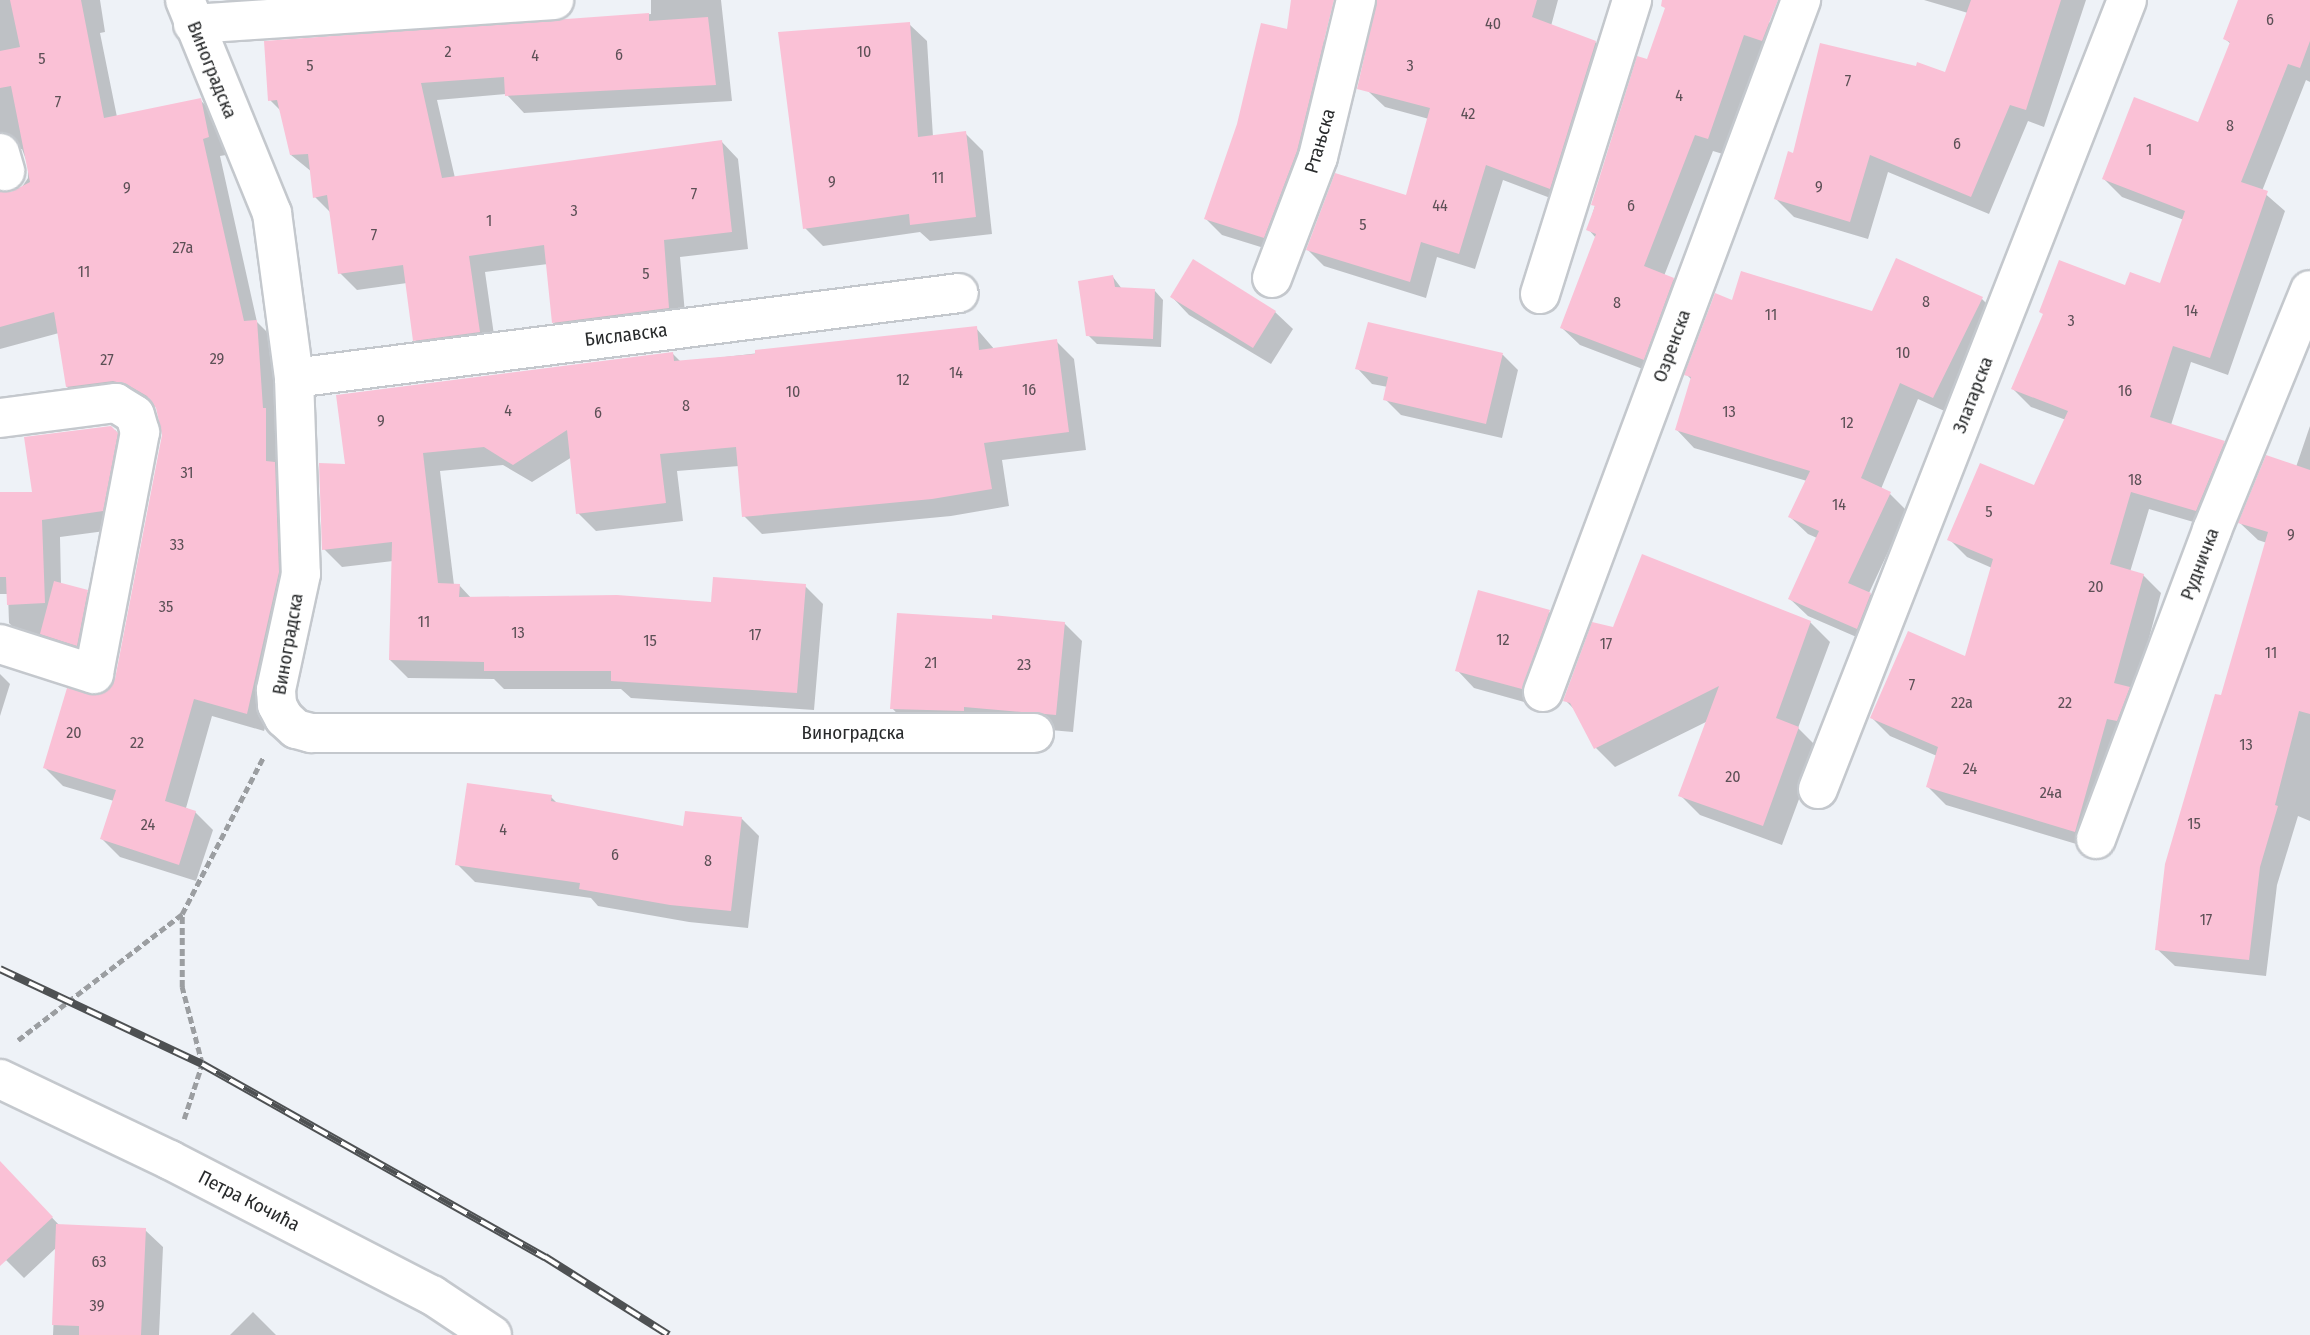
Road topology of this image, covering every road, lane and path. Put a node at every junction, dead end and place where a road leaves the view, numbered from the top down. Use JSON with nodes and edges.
{"nodes":[{"id":1,"x":554,"y":0,"type":"edge"},
{"id":2,"x":1356,"y":0,"type":"edge"},
{"id":3,"x":1632,"y":0,"type":"edge"},
{"id":4,"x":1801,"y":0,"type":"edge"},
{"id":5,"x":2127,"y":0,"type":"edge"},
{"id":6,"x":189,"y":12,"type":"edge"},
{"id":7,"x":1272,"y":278,"type":"dead end"},
{"id":8,"x":2310,"y":290,"type":"edge"},
{"id":9,"x":959,"y":293,"type":"dead end"},
{"id":10,"x":1540,"y":294,"type":"dead end"},
{"id":11,"x":294,"y":378,"type":"junction"},
{"id":12,"x":0,"y":418,"type":"edge"},
{"id":13,"x":0,"y":644,"type":"edge"},
{"id":14,"x":1543,"y":692,"type":"dead end"},
{"id":15,"x":284,"y":718,"type":"junction"},
{"id":16,"x":1034,"y":733,"type":"dead end"},
{"id":17,"x":1818,"y":789,"type":"dead end"},
{"id":18,"x":2096,"y":839,"type":"dead end"},
{"id":19,"x":182,"y":914,"type":"junction"},
{"id":20,"x":5,"y":1063,"type":"edge"},
{"id":21,"x":170,"y":1160,"type":"junction"},
{"id":22,"x":492,"y":1335,"type":"edge"}],
"edges":[{"from":1,"to":6,"type":"street"},
{"from":2,"to":7,"type":"street","name":"Ртањска"},
{"from":3,"to":10,"type":"street"},
{"from":4,"to":14,"type":"street","name":"Озренска"},
{"from":5,"to":17,"type":"street","name":"Златарска"},
{"from":6,"to":11,"type":"street","name":"Виноградска"},
{"from":8,"to":18,"type":"street","name":"Рудничка"},
{"from":9,"to":11,"type":"street","name":"Биславска"},
{"from":11,"to":15,"type":"street","name":"Виноградска"},
{"from":12,"to":13,"type":"street"},
{"from":15,"to":16,"type":"street","name":"Виноградска"},
{"from":15,"to":19,"type":"path"},
{"from":19,"to":20,"type":"path"},
{"from":19,"to":21,"type":"path"},
{"from":20,"to":21,"type":"street","name":"Петра Кочића"},
{"from":21,"to":22,"type":"street","name":"Петра Кочића"}]}
